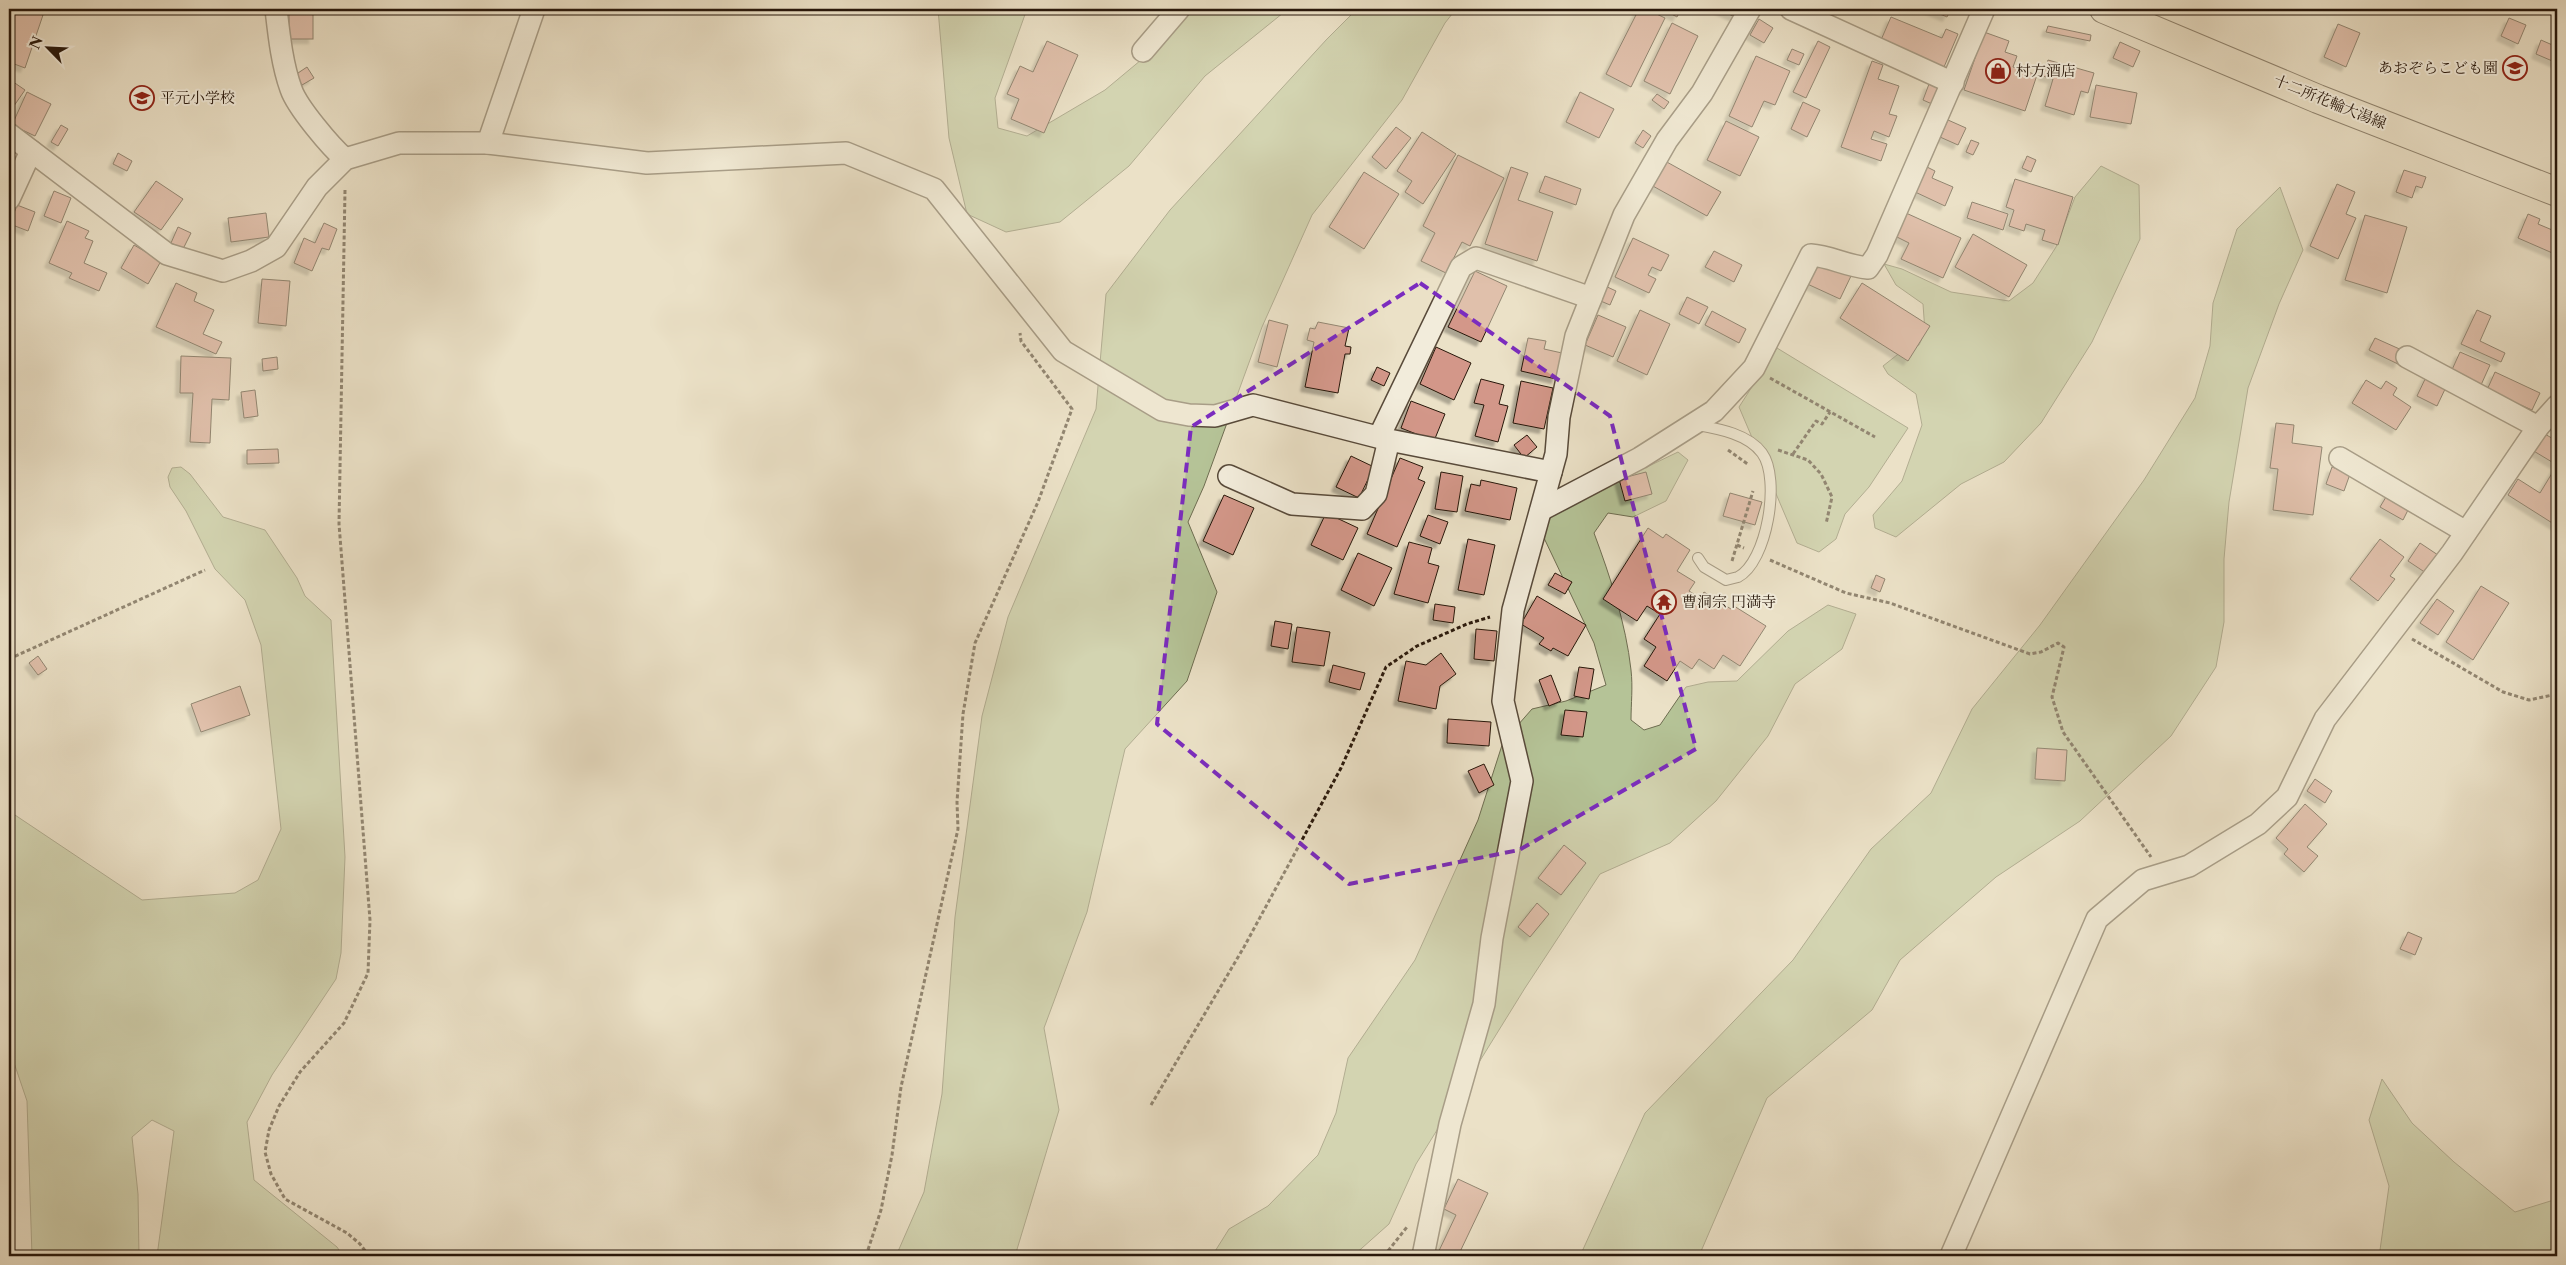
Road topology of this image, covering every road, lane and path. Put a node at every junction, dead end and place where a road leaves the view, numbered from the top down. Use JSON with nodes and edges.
{"nodes":[{"id":1,"x":276,"y":9,"type":"edge"},
{"id":2,"x":534,"y":9,"type":"edge"},
{"id":3,"x":1179,"y":9,"type":"edge"},
{"id":4,"x":1750,"y":9,"type":"edge"},
{"id":5,"x":1791,"y":9,"type":"edge"},
{"id":6,"x":1984,"y":9,"type":"edge"},
{"id":7,"x":2104,"y":9,"type":"edge"},
{"id":8,"x":1143,"y":51,"type":"dead end"},
{"id":9,"x":1953,"y":83,"type":"junction"},
{"id":10,"x":9,"y":134,"type":"edge"},
{"id":11,"x":488,"y":143,"type":"junction"},
{"id":12,"x":31,"y":151,"type":"junction"},
{"id":13,"x":346,"y":159,"type":"junction"},
{"id":14,"x":2557,"y":192,"type":"edge"},
{"id":15,"x":9,"y":199,"type":"edge"},
{"id":16,"x":1591,"y":298,"type":"junction"},
{"id":17,"x":1020,"y":332,"type":"dead end"},
{"id":18,"x":2407,"y":357,"type":"dead end"},
{"id":19,"x":1770,"y":378,"type":"dead end"},
{"id":20,"x":2557,"y":406,"type":"edge"},
{"id":21,"x":1830,"y":412,"type":"junction"},
{"id":22,"x":1693,"y":424,"type":"junction"},
{"id":23,"x":2538,"y":427,"type":"junction"},
{"id":24,"x":1875,"y":437,"type":"dead end"},
{"id":25,"x":1384,"y":438,"type":"junction"},
{"id":26,"x":1722,"y":446,"type":"dead end"},
{"id":27,"x":1794,"y":454,"type":"junction"},
{"id":28,"x":1764,"y":456,"type":"junction"},
{"id":29,"x":2340,"y":458,"type":"dead end"},
{"id":30,"x":1552,"y":472,"type":"junction"},
{"id":31,"x":1759,"y":472,"type":"junction"},
{"id":32,"x":1229,"y":476,"type":"dead end"},
{"id":33,"x":1541,"y":510,"type":"junction"},
{"id":34,"x":1826,"y":524,"type":"dead end"},
{"id":35,"x":2466,"y":532,"type":"junction"},
{"id":36,"x":1737,"y":545,"type":"junction"},
{"id":37,"x":1756,"y":553,"type":"junction"},
{"id":38,"x":1698,"y":558,"type":"dead end"},
{"id":39,"x":205,"y":570,"type":"dead end"},
{"id":40,"x":1726,"y":580,"type":"junction"},
{"id":41,"x":1512,"y":610,"type":"junction"},
{"id":42,"x":2394,"y":628,"type":"junction"},
{"id":43,"x":9,"y":659,"type":"edge"},
{"id":44,"x":2557,"y":694,"type":"edge"},
{"id":45,"x":2163,"y":874,"type":"junction"},
{"id":46,"x":1151,"y":1105,"type":"dead end"},
{"id":47,"x":369,"y":1256,"type":"edge"},
{"id":48,"x":866,"y":1256,"type":"edge"},
{"id":49,"x":1423,"y":1256,"type":"edge"},
{"id":50,"x":1951,"y":1256,"type":"edge"}],
"edges":[{"from":1,"to":13,"type":"street"},
{"from":2,"to":11,"type":"street"},
{"from":3,"to":8,"type":"street"},
{"from":4,"to":16,"type":"street"},
{"from":5,"to":9,"type":"street"},
{"from":6,"to":9,"type":"street"},
{"from":7,"to":14,"type":"main road","name":"十二所花輪大湯線"},
{"from":9,"to":22,"type":"street"},
{"from":10,"to":12,"type":"street"},
{"from":11,"to":13,"type":"street"},
{"from":11,"to":25,"type":"street"},
{"from":12,"to":13,"type":"street"},
{"from":12,"to":15,"type":"street"},
{"from":13,"to":47,"type":"path"},
{"from":16,"to":25,"type":"street"},
{"from":16,"to":30,"type":"street"},
{"from":17,"to":48,"type":"path"},
{"from":18,"to":23,"type":"street"},
{"from":19,"to":21,"type":"path"},
{"from":20,"to":23,"type":"street"},
{"from":21,"to":24,"type":"path"},
{"from":21,"to":27,"type":"path"},
{"from":22,"to":28,"type":"lane"},
{"from":22,"to":33,"type":"street"},
{"from":23,"to":35,"type":"street"},
{"from":25,"to":30,"type":"street"},
{"from":25,"to":32,"type":"street"},
{"from":26,"to":31,"type":"path"},
{"from":27,"to":28,"type":"path"},
{"from":27,"to":34,"type":"path"},
{"from":28,"to":31,"type":"path"},
{"from":28,"to":37,"type":"lane"},
{"from":29,"to":35,"type":"street"},
{"from":30,"to":33,"type":"street"},
{"from":31,"to":36,"type":"path"},
{"from":33,"to":41,"type":"street"},
{"from":35,"to":42,"type":"street"},
{"from":36,"to":37,"type":"path"},
{"from":36,"to":40,"type":"path"},
{"from":37,"to":40,"type":"lane"},
{"from":37,"to":45,"type":"path"},
{"from":38,"to":40,"type":"lane"},
{"from":39,"to":43,"type":"path"},
{"from":41,"to":46,"type":"path"},
{"from":41,"to":49,"type":"street"},
{"from":42,"to":44,"type":"path"},
{"from":42,"to":45,"type":"street"},
{"from":45,"to":50,"type":"street"}]}
